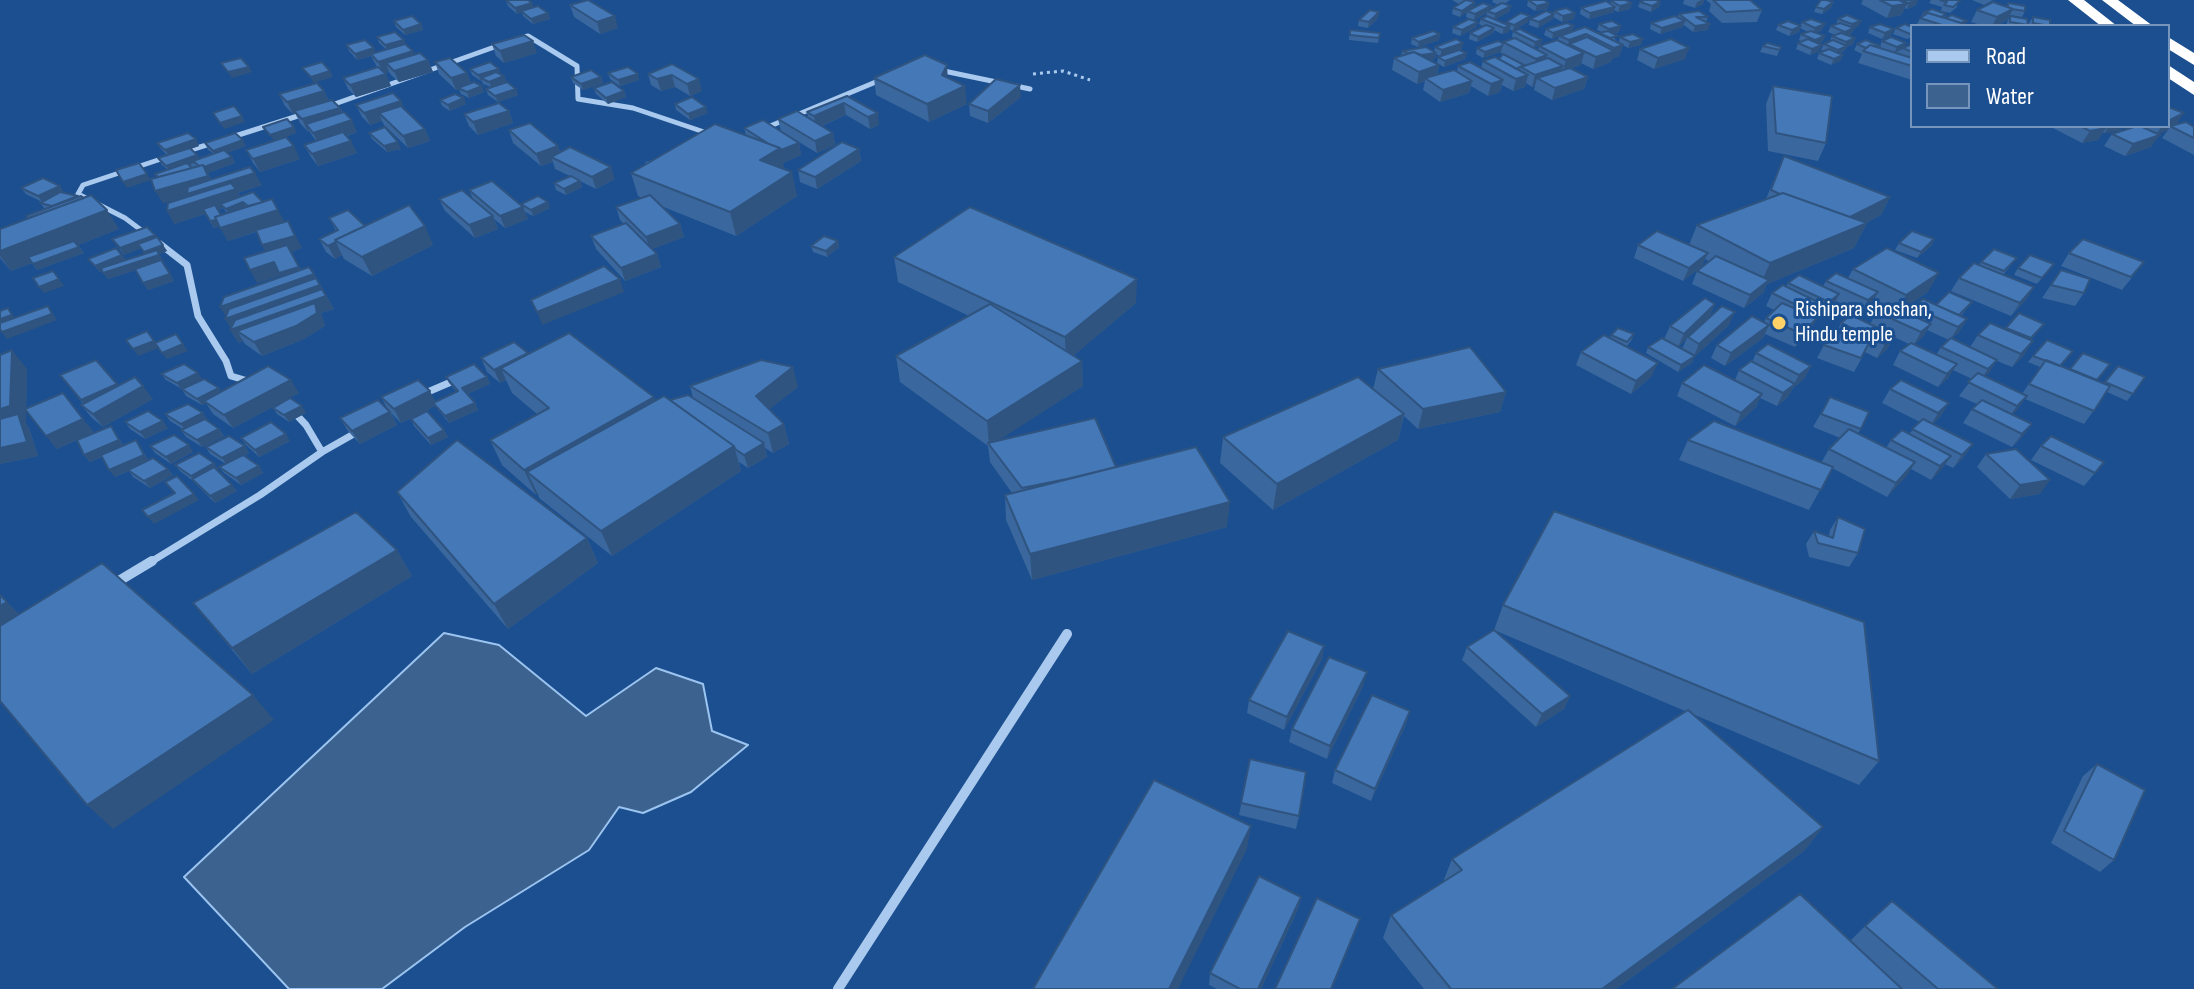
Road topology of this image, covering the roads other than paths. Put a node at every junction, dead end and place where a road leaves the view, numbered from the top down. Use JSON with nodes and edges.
{"nodes":[{"id":1,"x":2075,"y":0,"type":"edge"},
{"id":2,"x":2109,"y":0,"type":"edge"},
{"id":3,"x":2107,"y":24,"type":"edge"},
{"id":4,"x":2143,"y":24,"type":"edge"},
{"id":5,"x":2170,"y":43,"type":"edge"},
{"id":6,"x":2194,"y":60,"type":"edge"},
{"id":7,"x":936,"y":69,"type":"edge"},
{"id":8,"x":2170,"y":72,"type":"edge"},
{"id":9,"x":888,"y":77,"type":"edge"},
{"id":10,"x":1030,"y":89,"type":"road end"},
{"id":11,"x":2194,"y":90,"type":"edge"},
{"id":12,"x":326,"y":107,"type":"edge"},
{"id":13,"x":313,"y":111,"type":"edge"},
{"id":14,"x":758,"y":131,"type":"edge"},
{"id":15,"x":715,"y":136,"type":"edge"},
{"id":16,"x":461,"y":378,"type":"edge"},
{"id":17,"x":257,"y":384,"type":"edge"},
{"id":18,"x":280,"y":398,"type":"edge"},
{"id":19,"x":408,"y":402,"type":"edge"},
{"id":20,"x":371,"y":424,"type":"edge"},
{"id":21,"x":322,"y":452,"type":"junction"},
{"id":22,"x":101,"y":591,"type":"edge"},
{"id":23,"x":1067,"y":634,"type":"dead end"},
{"id":24,"x":838,"y":989,"type":"edge"}],
"edges":[{"from":1,"to":3,"type":"highway"},
{"from":2,"to":4,"type":"highway"},
{"from":5,"to":6,"type":"highway"},
{"from":7,"to":10,"type":"street"},
{"from":8,"to":11,"type":"highway"},
{"from":9,"to":14,"type":"street"},
{"from":12,"to":15,"type":"street"},
{"from":13,"to":17,"type":"street"},
{"from":16,"to":19,"type":"street"},
{"from":18,"to":21,"type":"street"},
{"from":20,"to":21,"type":"street"},
{"from":21,"to":22,"type":"street"},
{"from":23,"to":24,"type":"street"}]}
